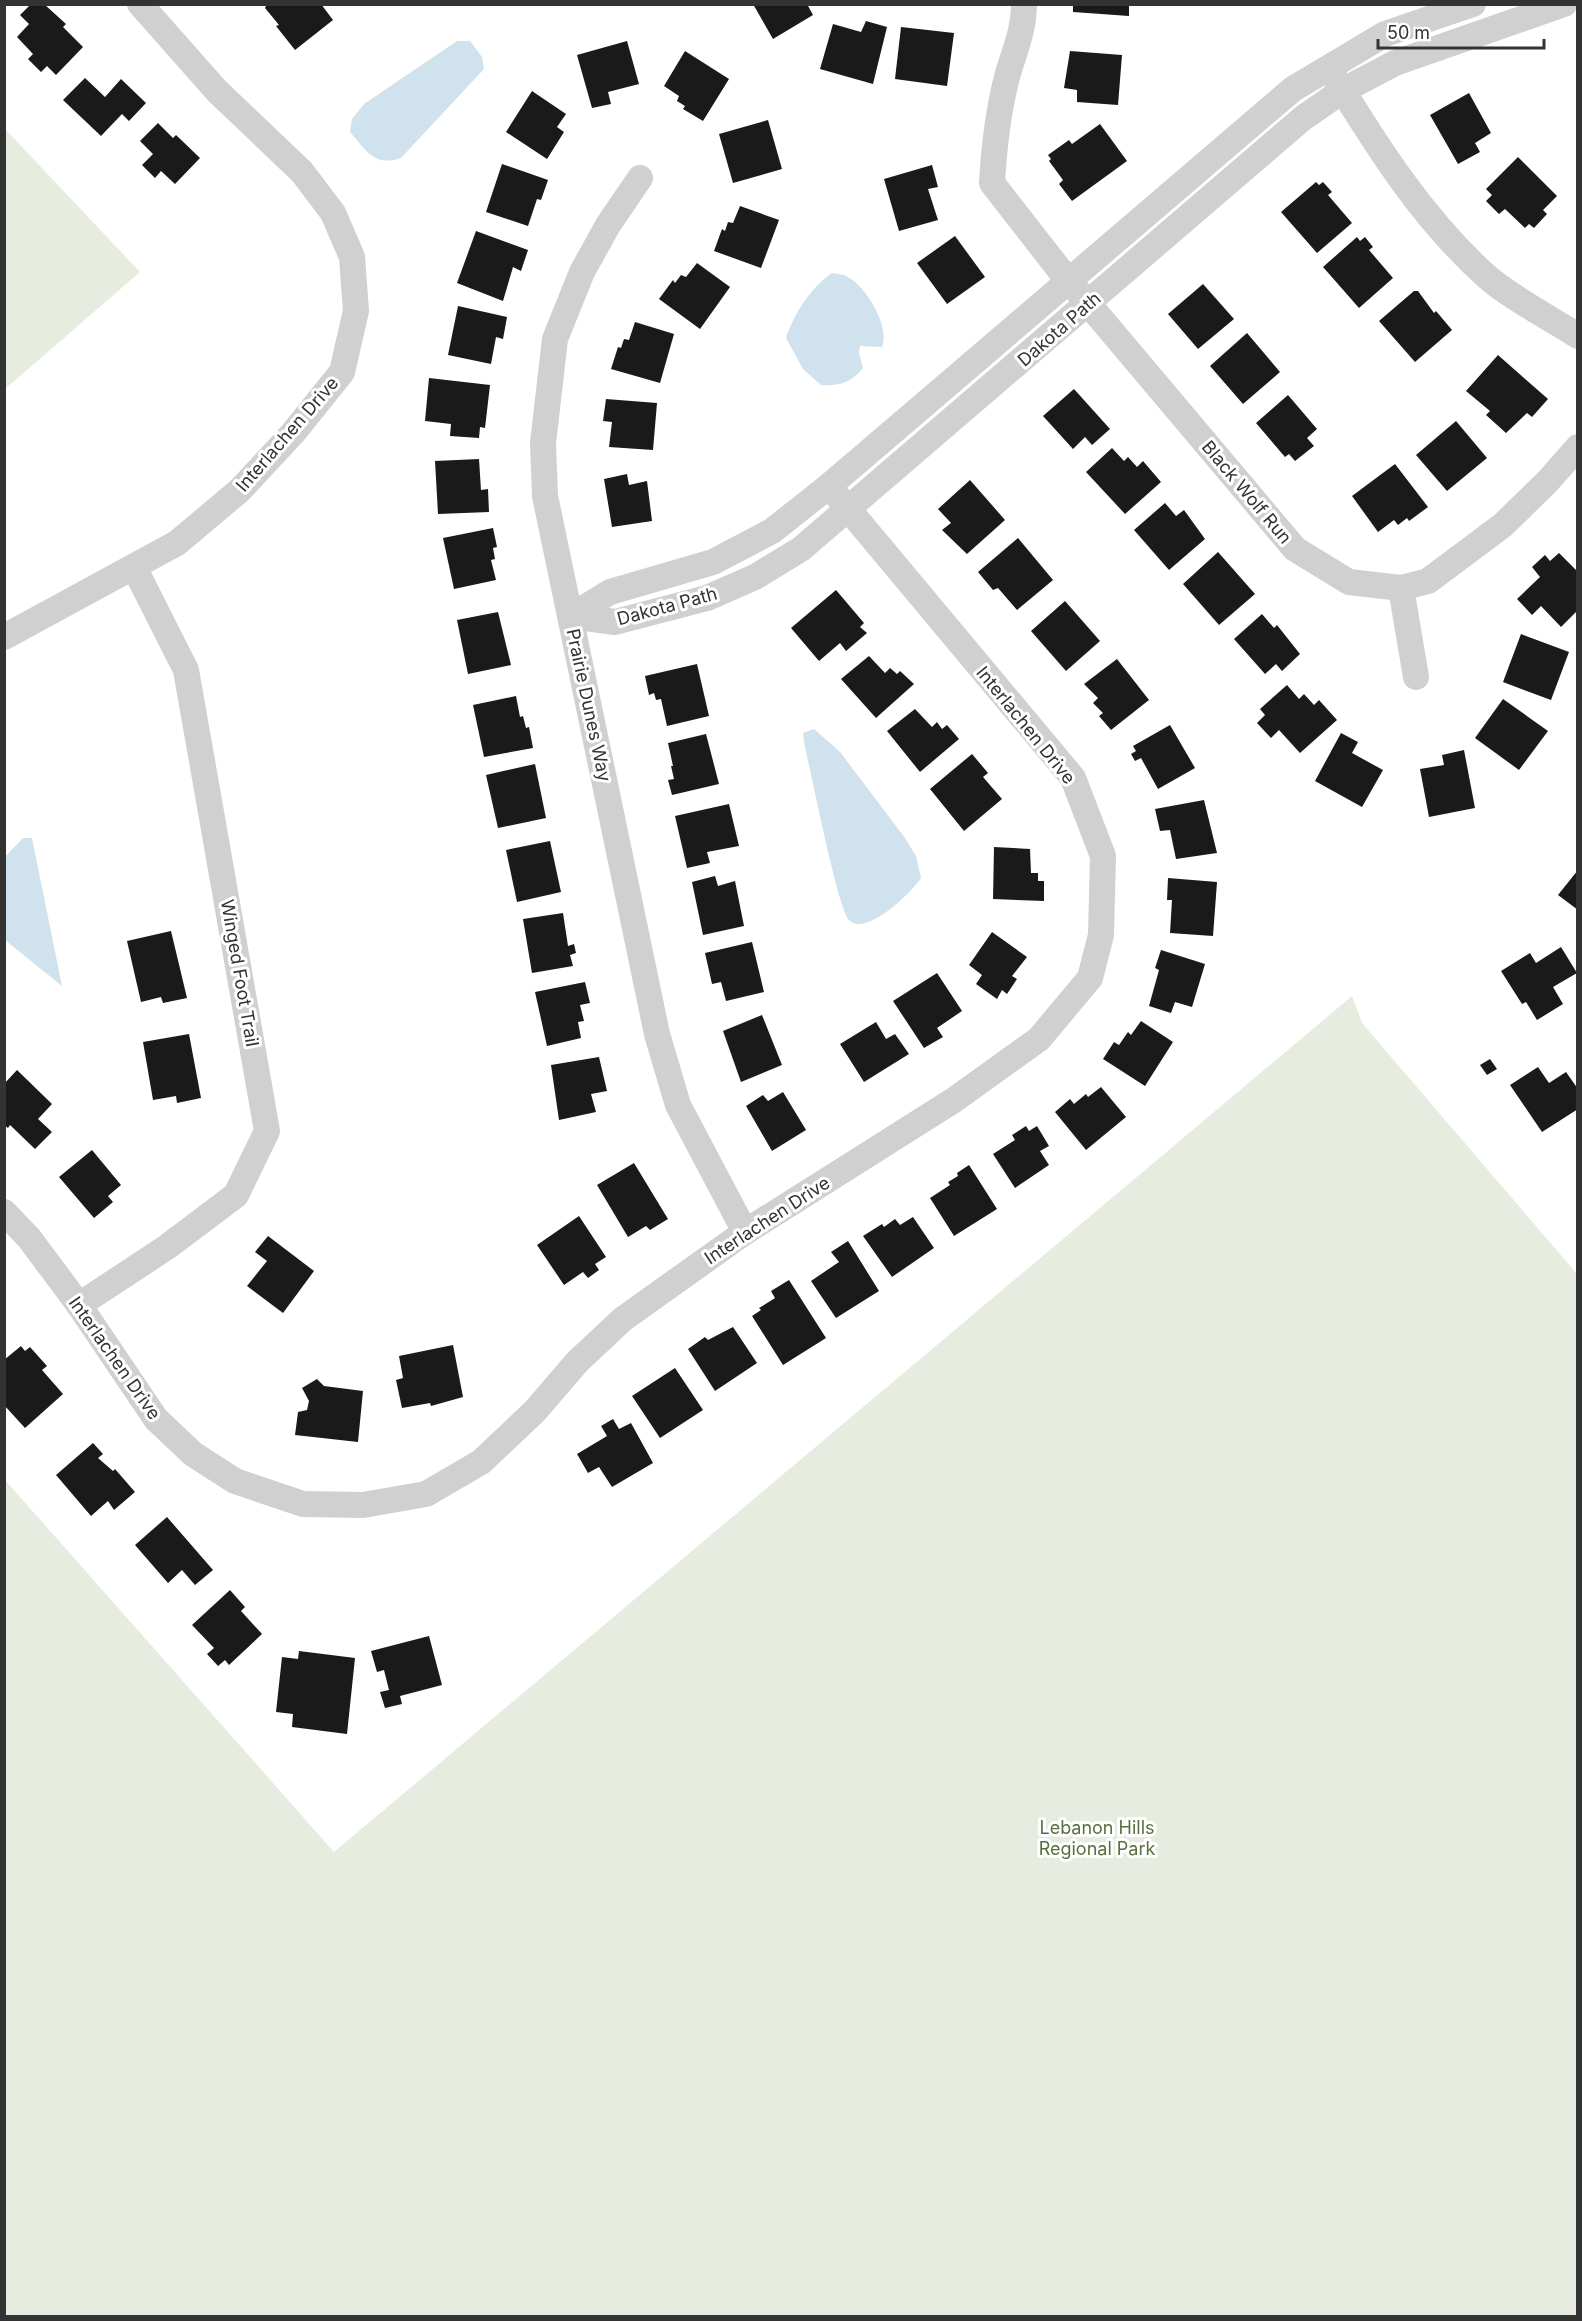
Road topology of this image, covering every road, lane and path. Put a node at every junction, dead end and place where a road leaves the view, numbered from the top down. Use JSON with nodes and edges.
{"nodes":[{"id":1,"x":1024,"y":4,"type":"edge"},
{"id":2,"x":1473,"y":4,"type":"edge"},
{"id":3,"x":1564,"y":4,"type":"edge"},
{"id":4,"x":144,"y":6,"type":"edge"},
{"id":5,"x":1329,"y":68,"type":"junction"},
{"id":6,"x":1342,"y":91,"type":"junction"},
{"id":7,"x":640,"y":178,"type":"dead end"},
{"id":8,"x":1069,"y":280,"type":"junction"},
{"id":9,"x":1089,"y":303,"type":"junction"},
{"id":10,"x":1578,"y":336,"type":"edge"},
{"id":11,"x":1578,"y":447,"type":"edge"},
{"id":12,"x":829,"y":486,"type":"junction"},
{"id":13,"x":848,"y":510,"type":"junction"},
{"id":14,"x":134,"y":567,"type":"junction"},
{"id":15,"x":1401,"y":588,"type":"junction"},
{"id":16,"x":571,"y":616,"type":"junction"},
{"id":17,"x":4,"y":637,"type":"edge"},
{"id":18,"x":1416,"y":677,"type":"dead end"},
{"id":19,"x":4,"y":1212,"type":"edge"},
{"id":20,"x":745,"y":1232,"type":"junction"},
{"id":21,"x":79,"y":1305,"type":"junction"}],
"edges":[{"from":1,"to":8,"type":"street","name":"Black Wolf Run"},
{"from":2,"to":5,"type":"street","name":"Dakota Path"},
{"from":3,"to":6,"type":"street","name":"Dakota Path"},
{"from":4,"to":14,"type":"street","name":"Interlachen Drive"},
{"from":5,"to":6,"type":"street"},
{"from":5,"to":8,"type":"street","name":"Dakota Path"},
{"from":6,"to":9,"type":"street","name":"Dakota Path"},
{"from":6,"to":10,"type":"street"},
{"from":7,"to":16,"type":"street","name":"Prairie Dunes Way"},
{"from":8,"to":9,"type":"street","name":"Black Wolf Run"},
{"from":8,"to":12,"type":"street","name":"Dakota Path"},
{"from":9,"to":13,"type":"street","name":"Dakota Path"},
{"from":9,"to":15,"type":"street","name":"Black Wolf Run"},
{"from":11,"to":15,"type":"street","name":"Black Wolf Run"},
{"from":12,"to":13,"type":"street","name":"Interlachen Drive"},
{"from":12,"to":16,"type":"street","name":"Dakota Path"},
{"from":13,"to":16,"type":"street","name":"Dakota Path"},
{"from":13,"to":20,"type":"street","name":"Interlachen Drive"},
{"from":14,"to":17,"type":"street","name":"Interlachen Drive"},
{"from":14,"to":21,"type":"street","name":"Winged Foot Trail"},
{"from":15,"to":18,"type":"street"},
{"from":16,"to":20,"type":"street","name":"Prairie Dunes Way"},
{"from":19,"to":21,"type":"street","name":"Interlachen Drive"},
{"from":20,"to":21,"type":"street","name":"Interlachen Drive"}]}
